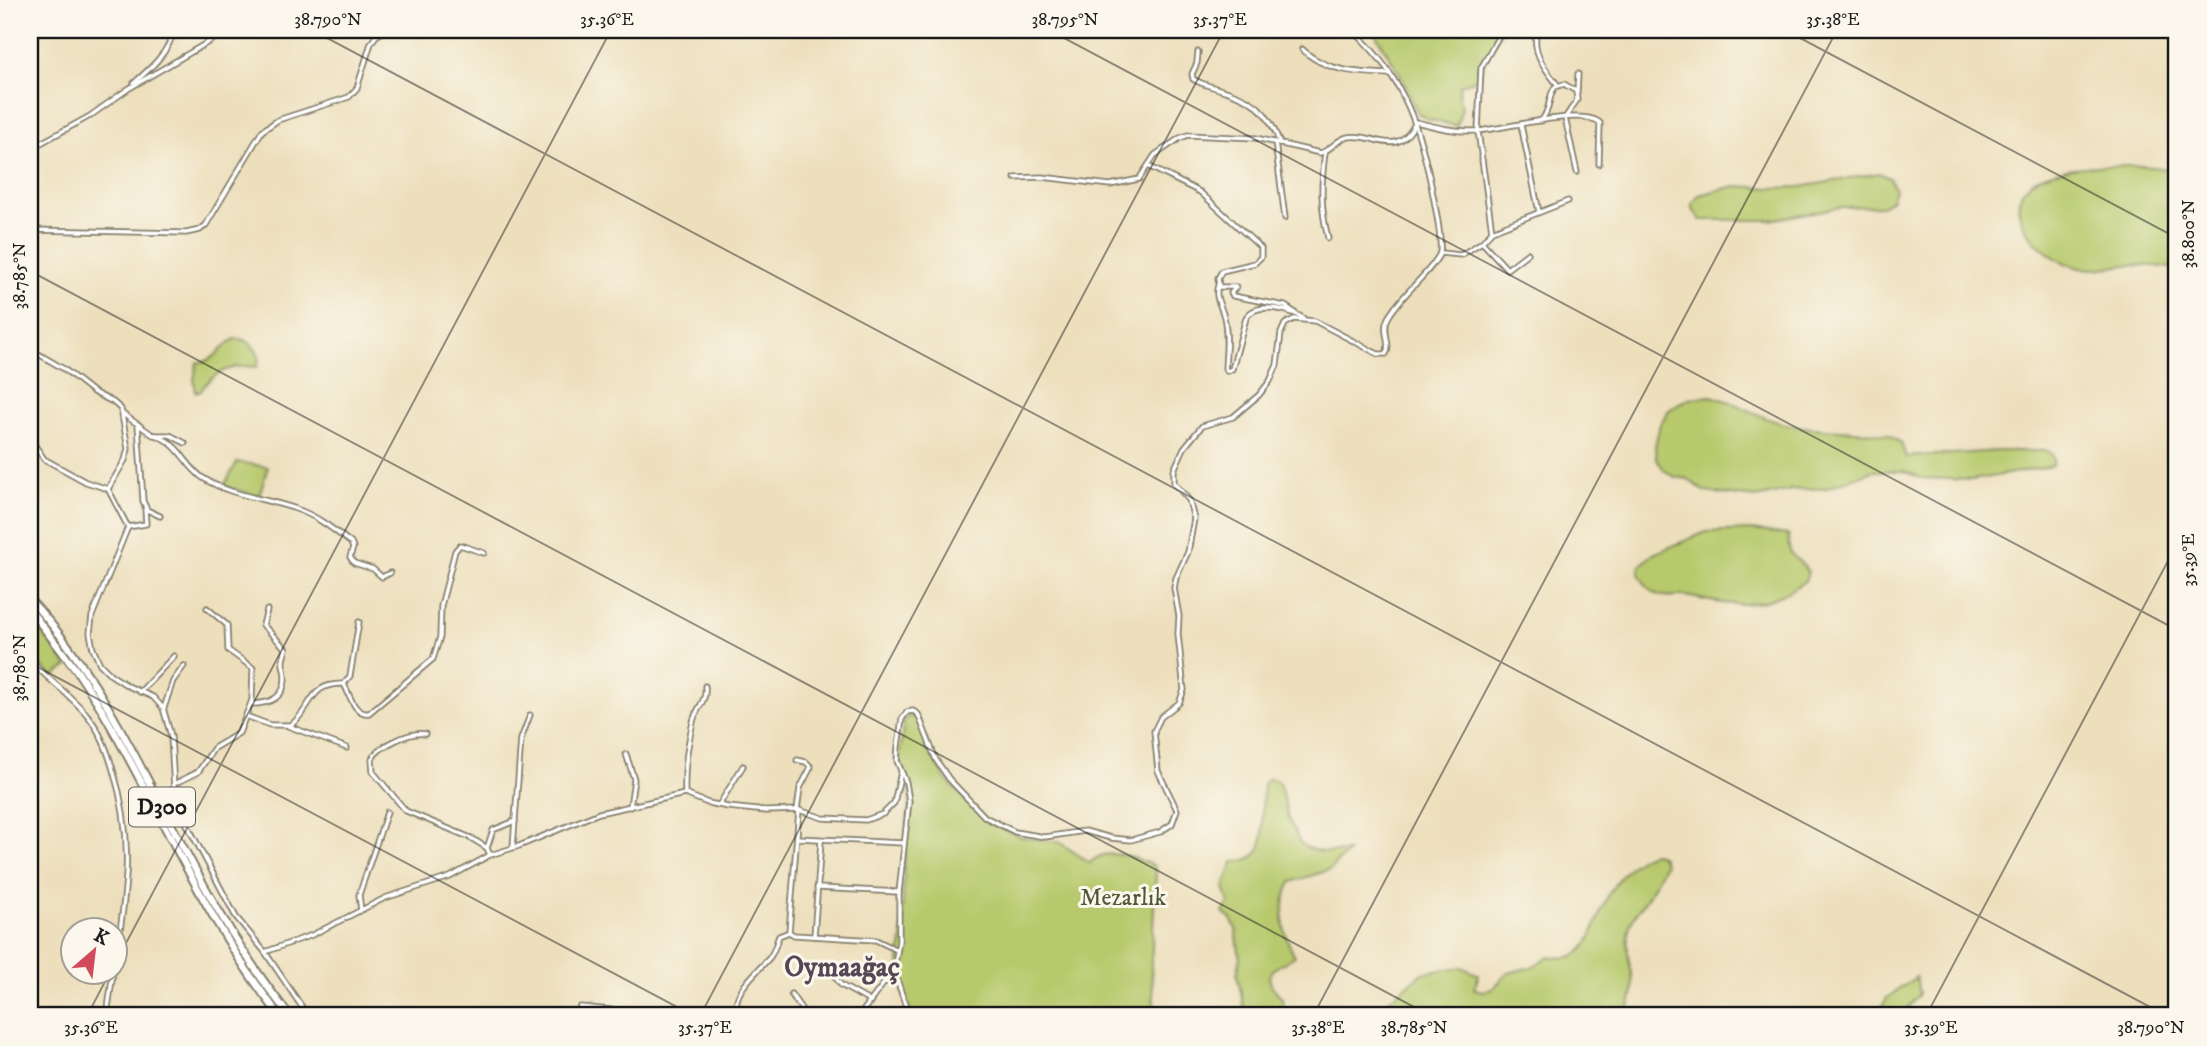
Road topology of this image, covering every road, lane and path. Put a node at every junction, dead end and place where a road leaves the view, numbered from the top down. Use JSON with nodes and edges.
{"nodes":[{"id":1,"x":174,"y":30,"type":"edge"},
{"id":2,"x":229,"y":30,"type":"edge"},
{"id":3,"x":386,"y":30,"type":"edge"},
{"id":4,"x":1352,"y":30,"type":"edge"},
{"id":5,"x":1503,"y":30,"type":"edge"},
{"id":6,"x":1537,"y":30,"type":"edge"},
{"id":7,"x":1301,"y":49,"type":"dead end"},
{"id":8,"x":1198,"y":52,"type":"dead end"},
{"id":9,"x":1390,"y":74,"type":"junction"},
{"id":10,"x":1578,"y":74,"type":"dead end"},
{"id":11,"x":1557,"y":85,"type":"junction"},
{"id":12,"x":128,"y":89,"type":"junction"},
{"id":13,"x":1577,"y":94,"type":"junction"},
{"id":14,"x":1565,"y":118,"type":"junction"},
{"id":15,"x":1541,"y":121,"type":"junction"},
{"id":16,"x":1416,"y":122,"type":"junction"},
{"id":17,"x":1521,"y":124,"type":"junction"},
{"id":18,"x":1478,"y":131,"type":"junction"},
{"id":19,"x":1278,"y":143,"type":"junction"},
{"id":20,"x":30,"y":149,"type":"edge"},
{"id":21,"x":1325,"y":152,"type":"junction"},
{"id":22,"x":1599,"y":164,"type":"dead end"},
{"id":23,"x":1148,"y":166,"type":"junction"},
{"id":24,"x":1577,"y":172,"type":"dead end"},
{"id":25,"x":1015,"y":178,"type":"dead end"},
{"id":26,"x":1569,"y":201,"type":"dead end"},
{"id":27,"x":1539,"y":212,"type":"junction"},
{"id":28,"x":1285,"y":218,"type":"dead end"},
{"id":29,"x":30,"y":230,"type":"edge"},
{"id":30,"x":1492,"y":231,"type":"junction"},
{"id":31,"x":1328,"y":238,"type":"dead end"},
{"id":32,"x":1482,"y":242,"type":"junction"},
{"id":33,"x":1440,"y":253,"type":"junction"},
{"id":34,"x":1528,"y":253,"type":"dead end"},
{"id":35,"x":1218,"y":285,"type":"junction"},
{"id":36,"x":1294,"y":312,"type":"junction"},
{"id":37,"x":1305,"y":319,"type":"junction"},
{"id":38,"x":30,"y":349,"type":"edge"},
{"id":39,"x":123,"y":414,"type":"junction"},
{"id":40,"x":138,"y":424,"type":"junction"},
{"id":41,"x":155,"y":435,"type":"junction"},
{"id":42,"x":30,"y":438,"type":"edge"},
{"id":43,"x":185,"y":443,"type":"dead end"},
{"id":44,"x":107,"y":489,"type":"junction"},
{"id":45,"x":145,"y":508,"type":"junction"},
{"id":46,"x":160,"y":516,"type":"dead end"},
{"id":47,"x":128,"y":527,"type":"junction"},
{"id":48,"x":484,"y":553,"type":"dead end"},
{"id":49,"x":390,"y":573,"type":"dead end"},
{"id":50,"x":30,"y":600,"type":"edge"},
{"id":51,"x":207,"y":608,"type":"dead end"},
{"id":52,"x":30,"y":610,"type":"edge"},
{"id":53,"x":267,"y":610,"type":"dead end"},
{"id":54,"x":359,"y":621,"type":"dead end"},
{"id":55,"x":174,"y":656,"type":"dead end"},
{"id":56,"x":30,"y":660,"type":"edge"},
{"id":57,"x":184,"y":666,"type":"dead end"},
{"id":58,"x":344,"y":684,"type":"junction"},
{"id":59,"x":705,"y":686,"type":"dead end"},
{"id":60,"x":140,"y":692,"type":"junction"},
{"id":61,"x":251,"y":704,"type":"junction"},
{"id":62,"x":163,"y":708,"type":"junction"},
{"id":63,"x":530,"y":715,"type":"dead end"},
{"id":64,"x":246,"y":716,"type":"junction"},
{"id":65,"x":288,"y":726,"type":"junction"},
{"id":66,"x":425,"y":734,"type":"dead end"},
{"id":67,"x":347,"y":748,"type":"dead end"},
{"id":68,"x":626,"y":754,"type":"dead end"},
{"id":69,"x":797,"y":761,"type":"dead end"},
{"id":70,"x":743,"y":766,"type":"dead end"},
{"id":71,"x":901,"y":769,"type":"junction"},
{"id":72,"x":174,"y":784,"type":"junction"},
{"id":73,"x":685,"y":794,"type":"junction"},
{"id":74,"x":719,"y":805,"type":"junction"},
{"id":75,"x":630,"y":807,"type":"junction"},
{"id":76,"x":798,"y":810,"type":"junction"},
{"id":77,"x":387,"y":812,"type":"dead end"},
{"id":78,"x":515,"y":821,"type":"junction"},
{"id":79,"x":797,"y":838,"type":"junction"},
{"id":80,"x":821,"y":840,"type":"junction"},
{"id":81,"x":903,"y":843,"type":"junction"},
{"id":82,"x":487,"y":848,"type":"junction"},
{"id":83,"x":513,"y":848,"type":"junction"},
{"id":84,"x":490,"y":855,"type":"junction"},
{"id":85,"x":817,"y":888,"type":"junction"},
{"id":86,"x":899,"y":892,"type":"junction"},
{"id":87,"x":360,"y":911,"type":"junction"},
{"id":88,"x":122,"y":916,"type":"edge"},
{"id":89,"x":789,"y":932,"type":"junction"},
{"id":90,"x":814,"y":936,"type":"junction"},
{"id":91,"x":897,"y":950,"type":"junction"},
{"id":92,"x":265,"y":952,"type":"junction"},
{"id":93,"x":894,"y":970,"type":"junction"},
{"id":94,"x":832,"y":973,"type":"dead end"},
{"id":95,"x":111,"y":986,"type":"edge"},
{"id":96,"x":791,"y":994,"type":"dead end"},
{"id":97,"x":870,"y":1002,"type":"junction"},
{"id":98,"x":737,"y":1013,"type":"junction"},
{"id":99,"x":577,"y":1015,"type":"edge"},
{"id":100,"x":107,"y":1016,"type":"edge"},
{"id":101,"x":280,"y":1016,"type":"edge"},
{"id":102,"x":290,"y":1016,"type":"edge"},
{"id":103,"x":307,"y":1016,"type":"edge"},
{"id":104,"x":644,"y":1016,"type":"edge"},
{"id":105,"x":715,"y":1016,"type":"edge"},
{"id":106,"x":744,"y":1016,"type":"edge"},
{"id":107,"x":806,"y":1016,"type":"edge"},
{"id":108,"x":859,"y":1016,"type":"edge"},
{"id":109,"x":909,"y":1016,"type":"edge"}],
"edges":[{"from":1,"to":12,"type":"street"},
{"from":2,"to":12,"type":"street"},
{"from":3,"to":29,"type":"street"},
{"from":4,"to":9,"type":"street"},
{"from":5,"to":18,"type":"street"},
{"from":6,"to":11,"type":"street"},
{"from":7,"to":9,"type":"street"},
{"from":8,"to":19,"type":"street"},
{"from":9,"to":16,"type":"street"},
{"from":10,"to":13,"type":"street"},
{"from":11,"to":13,"type":"street"},
{"from":11,"to":15,"type":"street"},
{"from":12,"to":20,"type":"street"},
{"from":13,"to":14,"type":"street"},
{"from":14,"to":15,"type":"street"},
{"from":14,"to":22,"type":"street"},
{"from":14,"to":24,"type":"street"},
{"from":15,"to":17,"type":"street"},
{"from":16,"to":18,"type":"street"},
{"from":16,"to":21,"type":"street"},
{"from":16,"to":33,"type":"street"},
{"from":17,"to":18,"type":"street"},
{"from":17,"to":27,"type":"street"},
{"from":18,"to":30,"type":"street"},
{"from":19,"to":21,"type":"street"},
{"from":19,"to":23,"type":"street"},
{"from":19,"to":28,"type":"street"},
{"from":21,"to":31,"type":"street"},
{"from":23,"to":25,"type":"street"},
{"from":23,"to":35,"type":"street"},
{"from":26,"to":27,"type":"street"},
{"from":27,"to":30,"type":"street"},
{"from":30,"to":32,"type":"street"},
{"from":32,"to":33,"type":"street"},
{"from":32,"to":34,"type":"street"},
{"from":33,"to":37,"type":"street"},
{"from":35,"to":36,"type":"street"},
{"from":35,"to":36,"type":"street"},
{"from":36,"to":37,"type":"street"},
{"from":37,"to":71,"type":"street"},
{"from":38,"to":39,"type":"street"},
{"from":39,"to":40,"type":"street"},
{"from":39,"to":44,"type":"street"},
{"from":40,"to":41,"type":"street"},
{"from":40,"to":45,"type":"street"},
{"from":41,"to":43,"type":"street"},
{"from":41,"to":49,"type":"street"},
{"from":42,"to":44,"type":"street"},
{"from":44,"to":47,"type":"street"},
{"from":45,"to":46,"type":"street"},
{"from":45,"to":47,"type":"street"},
{"from":47,"to":60,"type":"street"},
{"from":48,"to":58,"type":"street"},
{"from":50,"to":102,"type":"highway","number":"D300"},
{"from":51,"to":61,"type":"street"},
{"from":52,"to":101,"type":"highway","number":"D300"},
{"from":53,"to":61,"type":"street"},
{"from":54,"to":58,"type":"street"},
{"from":55,"to":60,"type":"street"},
{"from":56,"to":88,"type":"street"},
{"from":57,"to":62,"type":"street"},
{"from":58,"to":65,"type":"street"},
{"from":59,"to":73,"type":"street"},
{"from":60,"to":62,"type":"street"},
{"from":61,"to":64,"type":"street"},
{"from":62,"to":72,"type":"street"},
{"from":63,"to":78,"type":"street"},
{"from":64,"to":65,"type":"street"},
{"from":64,"to":72,"type":"street"},
{"from":65,"to":67,"type":"street"},
{"from":66,"to":82,"type":"street"},
{"from":68,"to":75,"type":"street"},
{"from":69,"to":76,"type":"street"},
{"from":70,"to":74,"type":"street"},
{"from":71,"to":76,"type":"street"},
{"from":71,"to":81,"type":"street"},
{"from":72,"to":92,"type":"street"},
{"from":73,"to":74,"type":"street"},
{"from":73,"to":75,"type":"street"},
{"from":74,"to":76,"type":"street"},
{"from":75,"to":83,"type":"street"},
{"from":76,"to":79,"type":"street"},
{"from":77,"to":87,"type":"street"},
{"from":78,"to":82,"type":"street"},
{"from":78,"to":83,"type":"street"},
{"from":79,"to":80,"type":"street"},
{"from":79,"to":89,"type":"street"},
{"from":80,"to":81,"type":"street"},
{"from":80,"to":85,"type":"street"},
{"from":81,"to":86,"type":"street"},
{"from":82,"to":84,"type":"street"},
{"from":83,"to":84,"type":"street"},
{"from":84,"to":87,"type":"street"},
{"from":85,"to":86,"type":"street"},
{"from":85,"to":90,"type":"street"},
{"from":86,"to":91,"type":"street"},
{"from":87,"to":92,"type":"street"},
{"from":89,"to":90,"type":"street"},
{"from":89,"to":98,"type":"street"},
{"from":90,"to":91,"type":"street"},
{"from":91,"to":93,"type":"street"},
{"from":92,"to":103,"type":"street"},
{"from":93,"to":97,"type":"street"},
{"from":93,"to":109,"type":"street"},
{"from":94,"to":97,"type":"street"},
{"from":95,"to":100,"type":"street"},
{"from":96,"to":107,"type":"street"},
{"from":97,"to":108,"type":"street"},
{"from":98,"to":105,"type":"street"},
{"from":98,"to":106,"type":"street"},
{"from":99,"to":104,"type":"street"}]}
